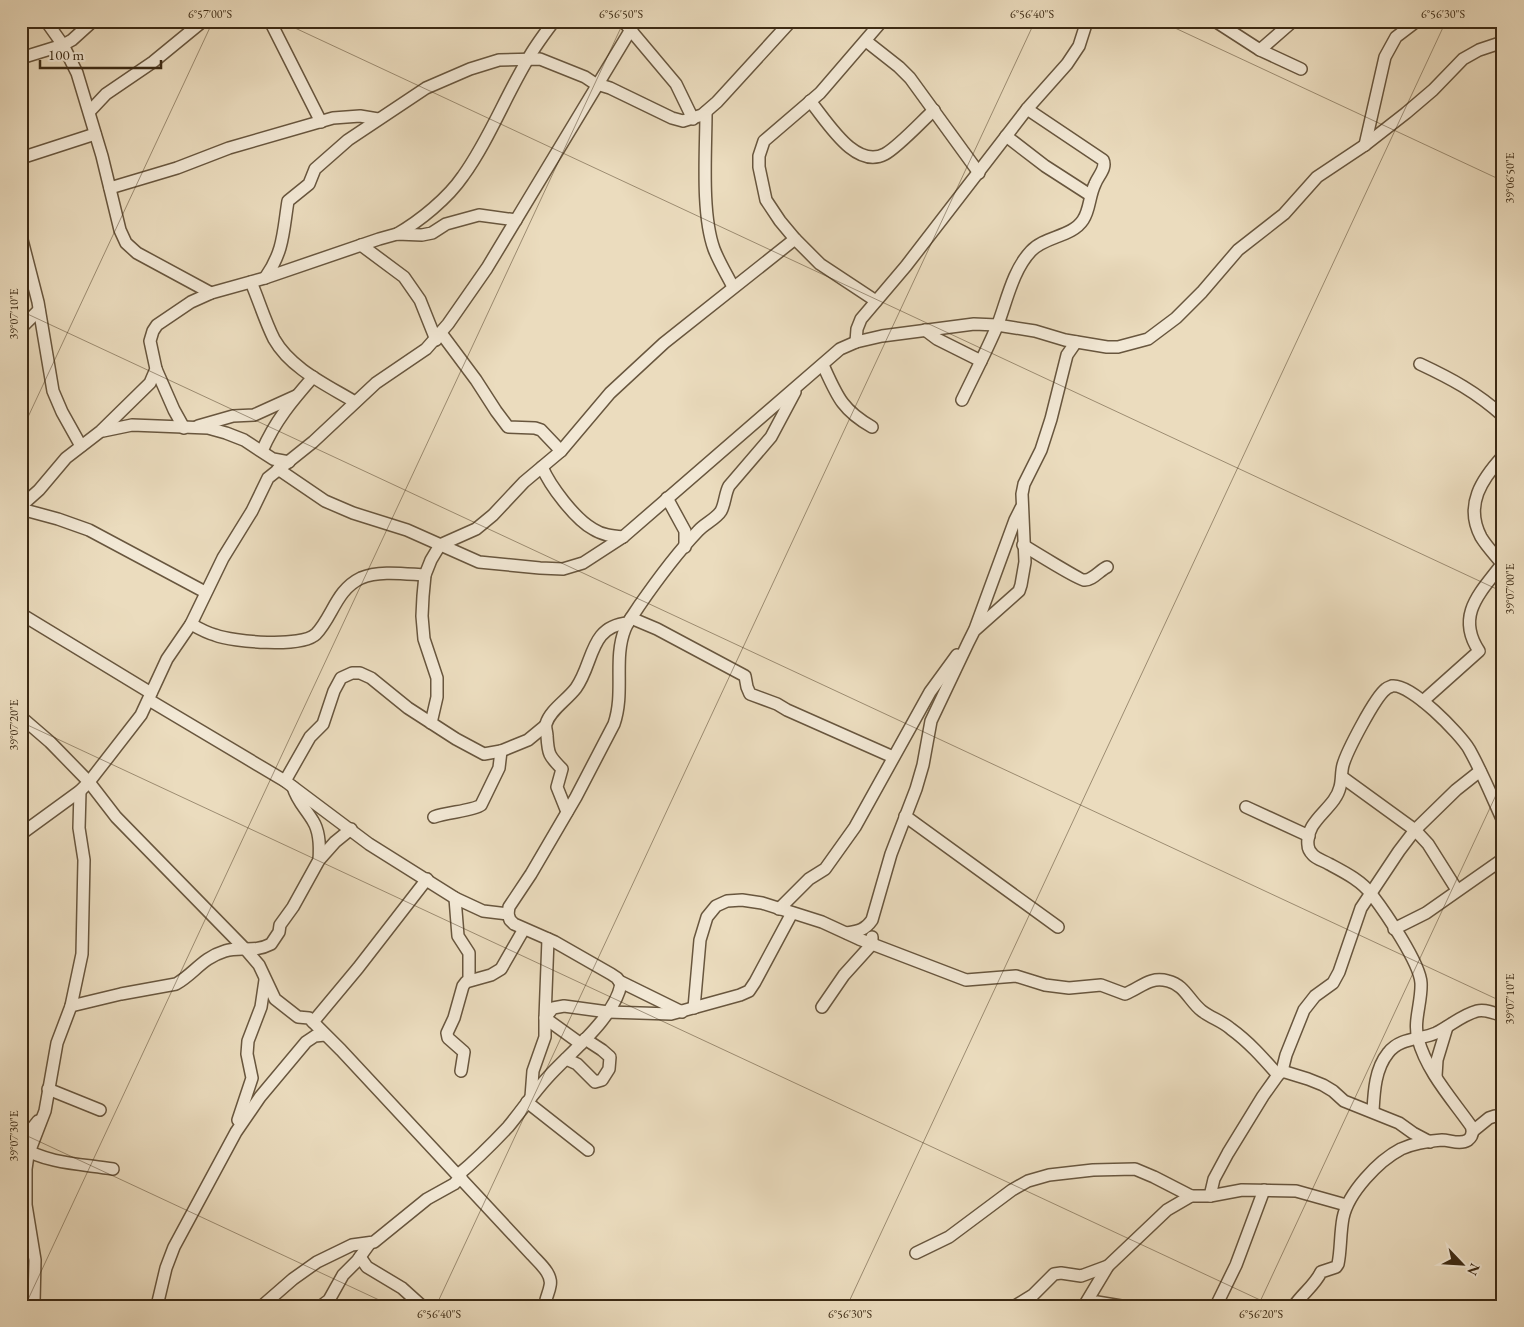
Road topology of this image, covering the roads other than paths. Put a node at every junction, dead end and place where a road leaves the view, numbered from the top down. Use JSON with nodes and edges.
{"nodes":[{"id":1,"x":46,"y":21,"type":"edge"},
{"id":2,"x":94,"y":21,"type":"edge"},
{"id":3,"x":203,"y":21,"type":"edge"},
{"id":4,"x":270,"y":21,"type":"edge"},
{"id":5,"x":554,"y":21,"type":"edge"},
{"id":6,"x":791,"y":21,"type":"edge"},
{"id":7,"x":882,"y":21,"type":"edge"},
{"id":8,"x":1087,"y":21,"type":"edge"},
{"id":9,"x":1215,"y":21,"type":"edge"},
{"id":10,"x":1293,"y":21,"type":"edge"},
{"id":11,"x":1416,"y":21,"type":"edge"},
{"id":12,"x":630,"y":24,"type":"edge"},
{"id":13,"x":866,"y":41,"type":"junction"},
{"id":14,"x":1503,"y":42,"type":"edge"},
{"id":15,"x":63,"y":45,"type":"junction"},
{"id":16,"x":1260,"y":50,"type":"junction"},
{"id":17,"x":21,"y":58,"type":"edge"},
{"id":18,"x":528,"y":59,"type":"junction"},
{"id":19,"x":1301,"y":69,"type":"dead end"},
{"id":20,"x":597,"y":85,"type":"junction"},
{"id":21,"x":810,"y":101,"type":"junction"},
{"id":22,"x":1027,"y":109,"type":"junction"},
{"id":23,"x":934,"y":110,"type":"junction"},
{"id":24,"x":90,"y":111,"type":"junction"},
{"id":25,"x":706,"y":112,"type":"junction"},
{"id":26,"x":378,"y":119,"type":"junction"},
{"id":27,"x":694,"y":119,"type":"junction"},
{"id":28,"x":321,"y":122,"type":"junction"},
{"id":29,"x":95,"y":134,"type":"junction"},
{"id":30,"x":1006,"y":136,"type":"junction"},
{"id":31,"x":1364,"y":145,"type":"junction"},
{"id":32,"x":21,"y":158,"type":"edge"},
{"id":33,"x":979,"y":172,"type":"junction"},
{"id":34,"x":110,"y":188,"type":"junction"},
{"id":35,"x":1090,"y":195,"type":"junction"},
{"id":36,"x":516,"y":220,"type":"junction"},
{"id":37,"x":397,"y":234,"type":"junction"},
{"id":38,"x":21,"y":236,"type":"edge"},
{"id":39,"x":795,"y":239,"type":"junction"},
{"id":40,"x":361,"y":245,"type":"junction"},
{"id":41,"x":23,"y":250,"type":"edge"},
{"id":42,"x":265,"y":278,"type":"junction"},
{"id":43,"x":251,"y":282,"type":"junction"},
{"id":44,"x":733,"y":287,"type":"junction"},
{"id":45,"x":211,"y":293,"type":"junction"},
{"id":46,"x":876,"y":301,"type":"junction"},
{"id":47,"x":39,"y":310,"type":"junction"},
{"id":48,"x":997,"y":325,"type":"junction"},
{"id":49,"x":23,"y":326,"type":"edge"},
{"id":50,"x":925,"y":330,"type":"junction"},
{"id":51,"x":44,"y":334,"type":"junction"},
{"id":52,"x":438,"y":336,"type":"junction"},
{"id":53,"x":1070,"y":341,"type":"junction"},
{"id":54,"x":856,"y":342,"type":"junction"},
{"id":55,"x":981,"y":361,"type":"junction"},
{"id":56,"x":1420,"y":364,"type":"dead end"},
{"id":57,"x":823,"y":365,"type":"junction"},
{"id":58,"x":156,"y":369,"type":"junction"},
{"id":59,"x":313,"y":377,"type":"junction"},
{"id":60,"x":796,"y":388,"type":"junction"},
{"id":61,"x":296,"y":396,"type":"junction"},
{"id":62,"x":962,"y":400,"type":"dead end"},
{"id":63,"x":355,"y":402,"type":"junction"},
{"id":64,"x":1503,"y":416,"type":"edge"},
{"id":65,"x":872,"y":427,"type":"dead end"},
{"id":66,"x":189,"y":428,"type":"junction"},
{"id":67,"x":101,"y":431,"type":"junction"},
{"id":68,"x":81,"y":446,"type":"junction"},
{"id":69,"x":262,"y":451,"type":"junction"},
{"id":70,"x":561,"y":451,"type":"junction"},
{"id":71,"x":1503,"y":456,"type":"edge"},
{"id":72,"x":288,"y":462,"type":"junction"},
{"id":73,"x":542,"y":467,"type":"junction"},
{"id":74,"x":278,"y":469,"type":"junction"},
{"id":75,"x":667,"y":498,"type":"junction"},
{"id":76,"x":1022,"y":507,"type":"junction"},
{"id":77,"x":21,"y":508,"type":"edge"},
{"id":78,"x":623,"y":537,"type":"junction"},
{"id":79,"x":440,"y":545,"type":"junction"},
{"id":80,"x":1023,"y":545,"type":"junction"},
{"id":81,"x":685,"y":547,"type":"junction"},
{"id":82,"x":1502,"y":564,"type":"edge"},
{"id":83,"x":1107,"y":567,"type":"dead end"},
{"id":84,"x":426,"y":575,"type":"junction"},
{"id":85,"x":205,"y":592,"type":"junction"},
{"id":86,"x":21,"y":614,"type":"edge"},
{"id":87,"x":630,"y":621,"type":"junction"},
{"id":88,"x":191,"y":624,"type":"junction"},
{"id":89,"x":974,"y":631,"type":"junction"},
{"id":90,"x":968,"y":642,"type":"junction"},
{"id":91,"x":150,"y":696,"type":"junction"},
{"id":92,"x":1423,"y":701,"type":"junction"},
{"id":93,"x":21,"y":717,"type":"edge"},
{"id":94,"x":431,"y":723,"type":"junction"},
{"id":95,"x":546,"y":726,"type":"junction"},
{"id":96,"x":501,"y":751,"type":"junction"},
{"id":97,"x":893,"y":757,"type":"junction"},
{"id":98,"x":1480,"y":771,"type":"junction"},
{"id":99,"x":1342,"y":777,"type":"junction"},
{"id":100,"x":89,"y":782,"type":"junction"},
{"id":101,"x":289,"y":784,"type":"junction"},
{"id":102,"x":80,"y":791,"type":"junction"},
{"id":103,"x":1246,"y":807,"type":"dead end"},
{"id":104,"x":567,"y":812,"type":"junction"},
{"id":105,"x":905,"y":816,"type":"junction"},
{"id":106,"x":434,"y":817,"type":"dead end"},
{"id":107,"x":1503,"y":821,"type":"edge"},
{"id":108,"x":351,"y":829,"type":"junction"},
{"id":109,"x":1415,"y":830,"type":"junction"},
{"id":110,"x":21,"y":834,"type":"edge"},
{"id":111,"x":1309,"y":836,"type":"junction"},
{"id":112,"x":1503,"y":859,"type":"edge"},
{"id":113,"x":319,"y":860,"type":"junction"},
{"id":114,"x":427,"y":879,"type":"junction"},
{"id":115,"x":1457,"y":890,"type":"junction"},
{"id":116,"x":1371,"y":893,"type":"junction"},
{"id":117,"x":455,"y":898,"type":"junction"},
{"id":118,"x":779,"y":909,"type":"junction"},
{"id":119,"x":792,"y":913,"type":"junction"},
{"id":120,"x":508,"y":914,"type":"junction"},
{"id":121,"x":872,"y":920,"type":"junction"},
{"id":122,"x":1058,"y":927,"type":"dead end"},
{"id":123,"x":524,"y":929,"type":"junction"},
{"id":124,"x":1394,"y":929,"type":"junction"},
{"id":125,"x":847,"y":932,"type":"junction"},
{"id":126,"x":548,"y":939,"type":"junction"},
{"id":127,"x":872,"y":944,"type":"junction"},
{"id":128,"x":247,"y":950,"type":"junction"},
{"id":129,"x":265,"y":980,"type":"junction"},
{"id":130,"x":469,"y":980,"type":"junction"},
{"id":131,"x":619,"y":981,"type":"junction"},
{"id":132,"x":640,"y":991,"type":"junction"},
{"id":133,"x":616,"y":997,"type":"junction"},
{"id":134,"x":71,"y":1006,"type":"junction"},
{"id":135,"x":822,"y":1007,"type":"dead end"},
{"id":136,"x":694,"y":1008,"type":"junction"},
{"id":137,"x":608,"y":1012,"type":"junction"},
{"id":138,"x":682,"y":1012,"type":"junction"},
{"id":139,"x":1503,"y":1016,"type":"edge"},
{"id":140,"x":545,"y":1018,"type":"junction"},
{"id":141,"x":312,"y":1022,"type":"junction"},
{"id":142,"x":1447,"y":1027,"type":"junction"},
{"id":143,"x":325,"y":1035,"type":"junction"},
{"id":144,"x":1418,"y":1038,"type":"junction"},
{"id":145,"x":583,"y":1042,"type":"junction"},
{"id":146,"x":566,"y":1059,"type":"junction"},
{"id":147,"x":461,"y":1071,"type":"dead end"},
{"id":148,"x":1280,"y":1073,"type":"junction"},
{"id":149,"x":1436,"y":1077,"type":"junction"},
{"id":150,"x":48,"y":1089,"type":"junction"},
{"id":151,"x":529,"y":1100,"type":"junction"},
{"id":152,"x":100,"y":1110,"type":"dead end"},
{"id":153,"x":45,"y":1111,"type":"junction"},
{"id":154,"x":1372,"y":1111,"type":"junction"},
{"id":155,"x":1503,"y":1119,"type":"edge"},
{"id":156,"x":1473,"y":1130,"type":"junction"},
{"id":157,"x":236,"y":1132,"type":"junction"},
{"id":158,"x":21,"y":1136,"type":"edge"},
{"id":159,"x":1430,"y":1142,"type":"junction"},
{"id":160,"x":26,"y":1149,"type":"edge"},
{"id":161,"x":588,"y":1150,"type":"dead end"},
{"id":162,"x":113,"y":1170,"type":"dead end"},
{"id":163,"x":460,"y":1176,"type":"junction"},
{"id":164,"x":1264,"y":1190,"type":"junction"},
{"id":165,"x":1191,"y":1196,"type":"junction"},
{"id":166,"x":1210,"y":1196,"type":"junction"},
{"id":167,"x":1346,"y":1205,"type":"junction"},
{"id":168,"x":370,"y":1243,"type":"junction"},
{"id":169,"x":916,"y":1253,"type":"dead end"},
{"id":170,"x":360,"y":1257,"type":"junction"},
{"id":171,"x":1108,"y":1266,"type":"junction"},
{"id":172,"x":272,"y":1301,"type":"edge"},
{"id":173,"x":1084,"y":1305,"type":"edge"},
{"id":174,"x":36,"y":1306,"type":"edge"},
{"id":175,"x":157,"y":1306,"type":"edge"},
{"id":176,"x":262,"y":1306,"type":"edge"},
{"id":177,"x":322,"y":1306,"type":"edge"},
{"id":178,"x":422,"y":1306,"type":"edge"},
{"id":179,"x":545,"y":1306,"type":"edge"},
{"id":180,"x":1015,"y":1306,"type":"edge"},
{"id":181,"x":1121,"y":1306,"type":"edge"},
{"id":182,"x":1216,"y":1306,"type":"edge"},
{"id":183,"x":1294,"y":1306,"type":"edge"}],
"edges":[{"from":1,"to":15,"type":"street"},
{"from":2,"to":15,"type":"street"},
{"from":3,"to":24,"type":"street"},
{"from":4,"to":28,"type":"street"},
{"from":5,"to":18,"type":"street"},
{"from":6,"to":25,"type":"street"},
{"from":7,"to":13,"type":"street"},
{"from":8,"to":22,"type":"street"},
{"from":9,"to":16,"type":"street"},
{"from":10,"to":16,"type":"street"},
{"from":11,"to":31,"type":"street"},
{"from":12,"to":20,"type":"street"},
{"from":12,"to":27,"type":"street"},
{"from":13,"to":21,"type":"street"},
{"from":13,"to":23,"type":"street"},
{"from":14,"to":31,"type":"street"},
{"from":15,"to":17,"type":"street"},
{"from":15,"to":24,"type":"street"},
{"from":16,"to":19,"type":"street"},
{"from":18,"to":20,"type":"street"},
{"from":18,"to":26,"type":"street"},
{"from":18,"to":37,"type":"street"},
{"from":20,"to":27,"type":"street"},
{"from":20,"to":36,"type":"street"},
{"from":21,"to":23,"type":"street"},
{"from":21,"to":39,"type":"street"},
{"from":22,"to":30,"type":"street"},
{"from":22,"to":35,"type":"street"},
{"from":23,"to":33,"type":"street"},
{"from":24,"to":29,"type":"street"},
{"from":25,"to":27,"type":"street"},
{"from":25,"to":44,"type":"street"},
{"from":26,"to":28,"type":"street"},
{"from":26,"to":42,"type":"street"},
{"from":28,"to":34,"type":"street"},
{"from":29,"to":32,"type":"street"},
{"from":29,"to":34,"type":"street"},
{"from":30,"to":33,"type":"street"},
{"from":30,"to":35,"type":"street"},
{"from":31,"to":53,"type":"street"},
{"from":33,"to":46,"type":"street"},
{"from":34,"to":45,"type":"street"},
{"from":35,"to":48,"type":"street"},
{"from":36,"to":37,"type":"street"},
{"from":36,"to":52,"type":"street"},
{"from":37,"to":40,"type":"street"},
{"from":38,"to":41,"type":"street"},
{"from":39,"to":44,"type":"street"},
{"from":39,"to":46,"type":"street"},
{"from":40,"to":42,"type":"street"},
{"from":40,"to":52,"type":"street"},
{"from":41,"to":47,"type":"street"},
{"from":42,"to":43,"type":"street"},
{"from":43,"to":45,"type":"street"},
{"from":43,"to":59,"type":"street"},
{"from":44,"to":70,"type":"street"},
{"from":45,"to":58,"type":"street"},
{"from":46,"to":54,"type":"street"},
{"from":47,"to":49,"type":"street"},
{"from":47,"to":51,"type":"street"},
{"from":48,"to":50,"type":"street"},
{"from":48,"to":53,"type":"street"},
{"from":48,"to":55,"type":"street"},
{"from":49,"to":51,"type":"street"},
{"from":50,"to":54,"type":"street"},
{"from":50,"to":55,"type":"street"},
{"from":51,"to":68,"type":"street"},
{"from":52,"to":63,"type":"street"},
{"from":52,"to":70,"type":"street"},
{"from":53,"to":76,"type":"street"},
{"from":54,"to":57,"type":"street"},
{"from":55,"to":62,"type":"street"},
{"from":56,"to":64,"type":"street"},
{"from":57,"to":60,"type":"street"},
{"from":57,"to":65,"type":"street"},
{"from":58,"to":66,"type":"street"},
{"from":58,"to":67,"type":"street"},
{"from":59,"to":61,"type":"street"},
{"from":59,"to":63,"type":"street"},
{"from":60,"to":75,"type":"street"},
{"from":60,"to":81,"type":"street"},
{"from":61,"to":66,"type":"street"},
{"from":61,"to":69,"type":"street"},
{"from":63,"to":72,"type":"street"},
{"from":66,"to":67,"type":"street"},
{"from":66,"to":69,"type":"street"},
{"from":67,"to":68,"type":"street"},
{"from":68,"to":77,"type":"street"},
{"from":69,"to":72,"type":"street"},
{"from":70,"to":73,"type":"street"},
{"from":71,"to":82,"type":"street"},
{"from":72,"to":74,"type":"street"},
{"from":73,"to":78,"type":"street"},
{"from":73,"to":79,"type":"street"},
{"from":74,"to":79,"type":"street"},
{"from":74,"to":85,"type":"street"},
{"from":75,"to":78,"type":"street"},
{"from":75,"to":81,"type":"street"},
{"from":76,"to":80,"type":"street"},
{"from":76,"to":89,"type":"street"},
{"from":77,"to":85,"type":"street"},
{"from":78,"to":79,"type":"street"},
{"from":79,"to":84,"type":"street"},
{"from":80,"to":83,"type":"street"},
{"from":80,"to":89,"type":"street"},
{"from":81,"to":87,"type":"street"},
{"from":82,"to":92,"type":"street"},
{"from":84,"to":88,"type":"street"},
{"from":84,"to":94,"type":"street"},
{"from":85,"to":88,"type":"street"},
{"from":86,"to":91,"type":"street"},
{"from":87,"to":95,"type":"street"},
{"from":87,"to":97,"type":"street"},
{"from":87,"to":104,"type":"street"},
{"from":88,"to":91,"type":"street"},
{"from":89,"to":90,"type":"street"},
{"from":90,"to":97,"type":"street"},
{"from":90,"to":105,"type":"street"},
{"from":91,"to":100,"type":"street"},
{"from":91,"to":101,"type":"street"},
{"from":92,"to":98,"type":"street"},
{"from":92,"to":99,"type":"street"},
{"from":93,"to":100,"type":"street"},
{"from":94,"to":96,"type":"street"},
{"from":94,"to":101,"type":"street"},
{"from":95,"to":96,"type":"street"},
{"from":95,"to":104,"type":"street"},
{"from":96,"to":106,"type":"street"},
{"from":97,"to":118,"type":"street"},
{"from":98,"to":107,"type":"street"},
{"from":98,"to":109,"type":"street"},
{"from":99,"to":109,"type":"street"},
{"from":99,"to":111,"type":"street"},
{"from":100,"to":102,"type":"street"},
{"from":100,"to":128,"type":"street"},
{"from":101,"to":108,"type":"street"},
{"from":101,"to":113,"type":"street"},
{"from":102,"to":110,"type":"street"},
{"from":102,"to":134,"type":"street"},
{"from":103,"to":111,"type":"street"},
{"from":104,"to":120,"type":"street"},
{"from":105,"to":121,"type":"street"},
{"from":105,"to":122,"type":"street"},
{"from":108,"to":113,"type":"street"},
{"from":108,"to":114,"type":"street"},
{"from":109,"to":115,"type":"street"},
{"from":109,"to":116,"type":"street"},
{"from":111,"to":116,"type":"street"},
{"from":112,"to":115,"type":"street"},
{"from":113,"to":128,"type":"street"},
{"from":114,"to":117,"type":"street"},
{"from":114,"to":141,"type":"street"},
{"from":115,"to":124,"type":"street"},
{"from":116,"to":124,"type":"street"},
{"from":116,"to":148,"type":"street"},
{"from":117,"to":120,"type":"street"},
{"from":117,"to":130,"type":"street"},
{"from":118,"to":119,"type":"street"},
{"from":118,"to":136,"type":"street"},
{"from":119,"to":125,"type":"street"},
{"from":119,"to":136,"type":"street"},
{"from":120,"to":123,"type":"street"},
{"from":121,"to":125,"type":"street"},
{"from":121,"to":127,"type":"street"},
{"from":123,"to":126,"type":"street"},
{"from":123,"to":130,"type":"street"},
{"from":124,"to":144,"type":"street"},
{"from":125,"to":127,"type":"street"},
{"from":126,"to":131,"type":"street"},
{"from":126,"to":140,"type":"street"},
{"from":127,"to":135,"type":"street"},
{"from":127,"to":148,"type":"street"},
{"from":128,"to":129,"type":"street"},
{"from":128,"to":134,"type":"street"},
{"from":129,"to":141,"type":"street"},
{"from":129,"to":157,"type":"street"},
{"from":130,"to":147,"type":"street"},
{"from":131,"to":132,"type":"street"},
{"from":131,"to":133,"type":"street"},
{"from":132,"to":133,"type":"street"},
{"from":132,"to":138,"type":"street"},
{"from":133,"to":137,"type":"street"},
{"from":134,"to":150,"type":"street"},
{"from":136,"to":138,"type":"street"},
{"from":137,"to":138,"type":"street"},
{"from":137,"to":140,"type":"street"},
{"from":137,"to":145,"type":"street"},
{"from":139,"to":142,"type":"street"},
{"from":140,"to":145,"type":"street"},
{"from":140,"to":151,"type":"street"},
{"from":141,"to":143,"type":"street"},
{"from":142,"to":144,"type":"street"},
{"from":142,"to":149,"type":"street"},
{"from":143,"to":157,"type":"street"},
{"from":143,"to":163,"type":"street"},
{"from":144,"to":149,"type":"street"},
{"from":144,"to":154,"type":"street"},
{"from":145,"to":146,"type":"street"},
{"from":145,"to":146,"type":"street"},
{"from":146,"to":151,"type":"street"},
{"from":148,"to":154,"type":"street"},
{"from":148,"to":166,"type":"street"},
{"from":149,"to":156,"type":"street"},
{"from":150,"to":152,"type":"street"},
{"from":150,"to":153,"type":"street"},
{"from":151,"to":161,"type":"street"},
{"from":151,"to":163,"type":"street"},
{"from":153,"to":158,"type":"street"},
{"from":153,"to":160,"type":"street"},
{"from":154,"to":159,"type":"street"},
{"from":155,"to":156,"type":"street"},
{"from":156,"to":159,"type":"street"},
{"from":157,"to":175,"type":"street"},
{"from":159,"to":167,"type":"street"},
{"from":160,"to":162,"type":"street"},
{"from":160,"to":174,"type":"street"},
{"from":163,"to":168,"type":"street"},
{"from":163,"to":179,"type":"street"},
{"from":164,"to":166,"type":"street"},
{"from":164,"to":167,"type":"street"},
{"from":164,"to":182,"type":"street"},
{"from":165,"to":166,"type":"street"},
{"from":165,"to":169,"type":"street"},
{"from":165,"to":171,"type":"street"},
{"from":167,"to":183,"type":"street"},
{"from":168,"to":170,"type":"street"},
{"from":168,"to":172,"type":"street"},
{"from":170,"to":177,"type":"street"},
{"from":170,"to":178,"type":"street"},
{"from":171,"to":173,"type":"street"},
{"from":171,"to":180,"type":"street"},
{"from":172,"to":176,"type":"street"},
{"from":173,"to":181,"type":"street"}]}
